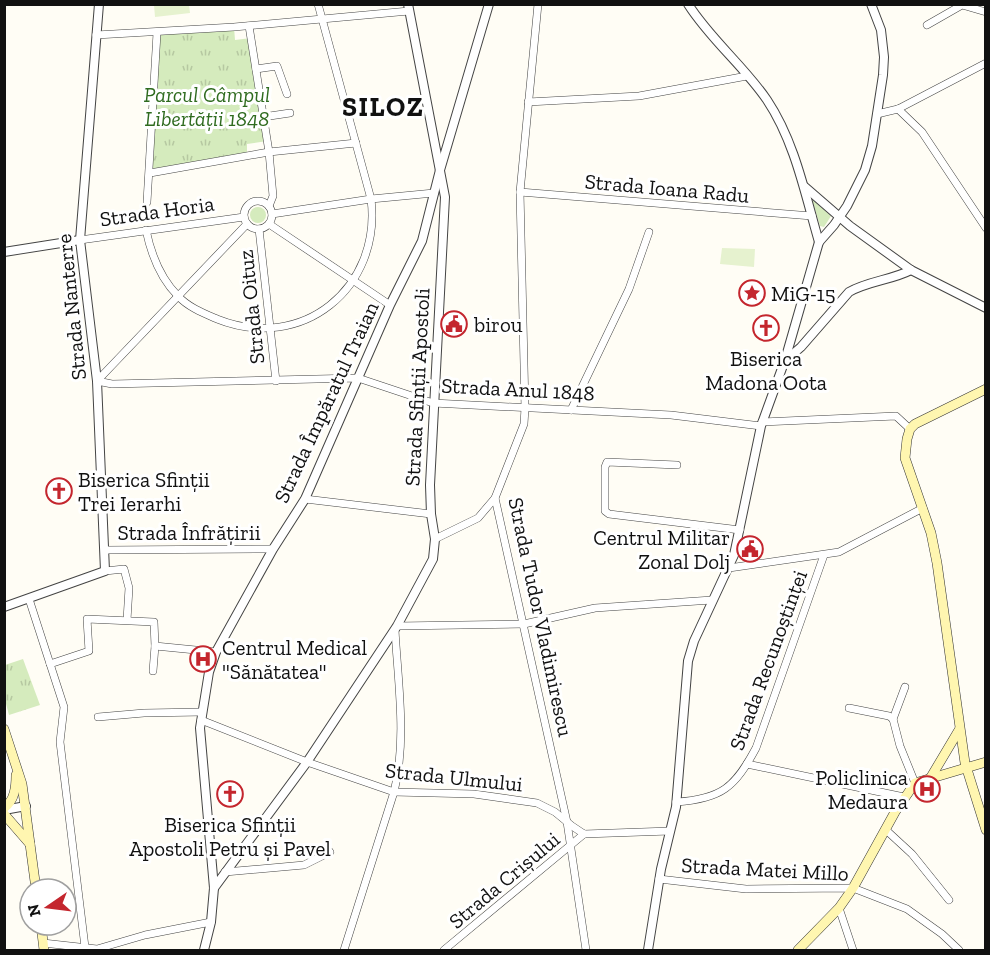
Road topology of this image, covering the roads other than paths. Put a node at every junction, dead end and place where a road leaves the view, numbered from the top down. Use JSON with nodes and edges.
{"nodes":[{"id":1,"x":99,"y":4,"type":"edge"},
{"id":2,"x":318,"y":4,"type":"edge"},
{"id":3,"x":489,"y":4,"type":"edge"},
{"id":4,"x":538,"y":4,"type":"edge"},
{"id":5,"x":688,"y":4,"type":"edge"},
{"id":6,"x":871,"y":4,"type":"edge"},
{"id":7,"x":409,"y":8,"type":"edge"},
{"id":8,"x":986,"y":12,"type":"edge"},
{"id":9,"x":323,"y":20,"type":"junction"},
{"id":10,"x":927,"y":25,"type":"dead end"},
{"id":11,"x":249,"y":26,"type":"junction"},
{"id":12,"x":157,"y":33,"type":"junction"},
{"id":13,"x":96,"y":36,"type":"junction"},
{"id":14,"x":986,"y":63,"type":"edge"},
{"id":15,"x":256,"y":69,"type":"junction"},
{"id":16,"x":747,"y":76,"type":"junction"},
{"id":17,"x":287,"y":94,"type":"dead end"},
{"id":18,"x":528,"y":102,"type":"junction"},
{"id":19,"x":898,"y":109,"type":"junction"},
{"id":20,"x":290,"y":113,"type":"dead end"},
{"id":21,"x":877,"y":114,"type":"junction"},
{"id":22,"x":263,"y":117,"type":"junction"},
{"id":23,"x":356,"y":143,"type":"junction"},
{"id":24,"x":269,"y":152,"type":"junction"},
{"id":25,"x":440,"y":170,"type":"junction"},
{"id":26,"x":150,"y":173,"type":"junction"},
{"id":27,"x":805,"y":187,"type":"junction"},
{"id":28,"x":520,"y":192,"type":"junction"},
{"id":29,"x":434,"y":193,"type":"junction"},
{"id":30,"x":371,"y":199,"type":"junction"},
{"id":31,"x":147,"y":202,"type":"dead end"},
{"id":32,"x":270,"y":210,"type":"junction"},
{"id":33,"x":812,"y":216,"type":"junction"},
{"id":34,"x":839,"y":217,"type":"junction"},
{"id":35,"x":246,"y":221,"type":"junction"},
{"id":36,"x":269,"y":224,"type":"junction"},
{"id":37,"x":986,"y":228,"type":"edge"},
{"id":38,"x":260,"y":229,"type":"junction"},
{"id":39,"x":146,"y":230,"type":"junction"},
{"id":40,"x":649,"y":232,"type":"dead end"},
{"id":41,"x":80,"y":240,"type":"junction"},
{"id":42,"x":819,"y":242,"type":"junction"},
{"id":43,"x":4,"y":252,"type":"edge"},
{"id":44,"x":911,"y":270,"type":"junction"},
{"id":45,"x":353,"y":280,"type":"junction"},
{"id":46,"x":179,"y":297,"type":"junction"},
{"id":47,"x":984,"y":304,"type":"edge"},
{"id":48,"x":390,"y":305,"type":"junction"},
{"id":49,"x":269,"y":328,"type":"junction"},
{"id":50,"x":786,"y":360,"type":"junction"},
{"id":51,"x":358,"y":378,"type":"junction"},
{"id":52,"x":97,"y":381,"type":"junction"},
{"id":53,"x":276,"y":381,"type":"junction"},
{"id":54,"x":986,"y":389,"type":"edge"},
{"id":55,"x":433,"y":403,"type":"junction"},
{"id":56,"x":525,"y":408,"type":"junction"},
{"id":57,"x":571,"y":410,"type":"junction"},
{"id":58,"x":762,"y":424,"type":"junction"},
{"id":59,"x":910,"y":429,"type":"junction"},
{"id":60,"x":677,"y":465,"type":"dead end"},
{"id":61,"x":495,"y":498,"type":"junction"},
{"id":62,"x":305,"y":499,"type":"junction"},
{"id":63,"x":922,"y":508,"type":"junction"},
{"id":64,"x":430,"y":514,"type":"junction"},
{"id":65,"x":740,"y":530,"type":"junction"},
{"id":66,"x":435,"y":539,"type":"junction"},
{"id":67,"x":273,"y":549,"type":"junction"},
{"id":68,"x":105,"y":550,"type":"junction"},
{"id":69,"x":824,"y":555,"type":"junction"},
{"id":70,"x":729,"y":568,"type":"junction"},
{"id":71,"x":105,"y":571,"type":"junction"},
{"id":72,"x":29,"y":598,"type":"junction"},
{"id":73,"x":712,"y":600,"type":"junction"},
{"id":74,"x":4,"y":607,"type":"edge"},
{"id":75,"x":127,"y":620,"type":"junction"},
{"id":76,"x":524,"y":624,"type":"junction"},
{"id":77,"x":396,"y":628,"type":"junction"},
{"id":78,"x":155,"y":646,"type":"junction"},
{"id":79,"x":216,"y":652,"type":"junction"},
{"id":80,"x":50,"y":664,"type":"junction"},
{"id":81,"x":153,"y":671,"type":"dead end"},
{"id":82,"x":905,"y":687,"type":"dead end"},
{"id":83,"x":849,"y":708,"type":"dead end"},
{"id":84,"x":201,"y":716,"type":"junction"},
{"id":85,"x":98,"y":717,"type":"dead end"},
{"id":86,"x":893,"y":719,"type":"junction"},
{"id":87,"x":4,"y":729,"type":"edge"},
{"id":88,"x":959,"y":730,"type":"junction"},
{"id":89,"x":307,"y":762,"type":"junction"},
{"id":90,"x":986,"y":762,"type":"edge"},
{"id":91,"x":747,"y":764,"type":"junction"},
{"id":92,"x":17,"y":766,"type":"junction"},
{"id":93,"x":966,"y":768,"type":"junction"},
{"id":94,"x":931,"y":777,"type":"junction"},
{"id":95,"x":915,"y":783,"type":"junction"},
{"id":96,"x":394,"y":792,"type":"junction"},
{"id":97,"x":904,"y":797,"type":"junction"},
{"id":98,"x":676,"y":802,"type":"junction"},
{"id":99,"x":26,"y":806,"type":"junction"},
{"id":100,"x":4,"y":811,"type":"edge"},
{"id":101,"x":567,"y":822,"type":"junction"},
{"id":102,"x":886,"y":830,"type":"junction"},
{"id":103,"x":986,"y":830,"type":"edge"},
{"id":104,"x":670,"y":831,"type":"junction"},
{"id":105,"x":584,"y":834,"type":"junction"},
{"id":106,"x":30,"y":844,"type":"junction"},
{"id":107,"x":572,"y":845,"type":"junction"},
{"id":108,"x":330,"y":852,"type":"dead end"},
{"id":109,"x":225,"y":872,"type":"junction"},
{"id":110,"x":34,"y":877,"type":"edge"},
{"id":111,"x":660,"y":879,"type":"junction"},
{"id":112,"x":214,"y":888,"type":"junction"},
{"id":113,"x":853,"y":888,"type":"junction"},
{"id":114,"x":949,"y":900,"type":"dead end"},
{"id":115,"x":839,"y":908,"type":"junction"},
{"id":116,"x":211,"y":922,"type":"junction"},
{"id":117,"x":85,"y":947,"type":"junction"},
{"id":118,"x":45,"y":948,"type":"edge"},
{"id":119,"x":97,"y":950,"type":"edge"},
{"id":120,"x":204,"y":951,"type":"edge"},
{"id":121,"x":345,"y":951,"type":"edge"},
{"id":122,"x":444,"y":951,"type":"edge"},
{"id":123,"x":586,"y":951,"type":"edge"},
{"id":124,"x":648,"y":951,"type":"edge"},
{"id":125,"x":798,"y":951,"type":"edge"},
{"id":126,"x":853,"y":951,"type":"edge"},
{"id":127,"x":959,"y":951,"type":"edge"}],
"edges":[{"from":1,"to":13,"type":"street","name":"Strada Nanterre"},
{"from":2,"to":9,"type":"street"},
{"from":3,"to":25,"type":"street","name":"Strada Împăratul Traian"},
{"from":4,"to":18,"type":"street","name":"Strada Tudor Vladimirescu"},
{"from":5,"to":16,"type":"street"},
{"from":6,"to":21,"type":"street"},
{"from":7,"to":9,"type":"street"},
{"from":7,"to":25,"type":"street","name":"Strada Sfinții Apostoli"},
{"from":8,"to":10,"type":"street"},
{"from":9,"to":11,"type":"street"},
{"from":9,"to":23,"type":"street"},
{"from":11,"to":12,"type":"street"},
{"from":11,"to":15,"type":"street"},
{"from":12,"to":13,"type":"street"},
{"from":12,"to":26,"type":"street"},
{"from":13,"to":41,"type":"street","name":"Strada Nanterre"},
{"from":14,"to":19,"type":"street"},
{"from":15,"to":17,"type":"street"},
{"from":15,"to":22,"type":"street"},
{"from":16,"to":18,"type":"street"},
{"from":16,"to":27,"type":"street"},
{"from":18,"to":28,"type":"street","name":"Strada Tudor Vladimirescu"},
{"from":19,"to":21,"type":"street"},
{"from":19,"to":37,"type":"street"},
{"from":20,"to":22,"type":"street"},
{"from":21,"to":34,"type":"street"},
{"from":22,"to":24,"type":"street"},
{"from":23,"to":24,"type":"street"},
{"from":23,"to":30,"type":"street"},
{"from":24,"to":26,"type":"street"},
{"from":24,"to":32,"type":"street"},
{"from":25,"to":29,"type":"street","name":"Strada Împăratul Traian"},
{"from":25,"to":55,"type":"street","name":"Strada Sfinții Apostoli"},
{"from":26,"to":31,"type":"street"},
{"from":27,"to":33,"type":"street"},
{"from":27,"to":34,"type":"street"},
{"from":28,"to":33,"type":"street","name":"Strada Ioana Radu"},
{"from":28,"to":56,"type":"street","name":"Strada Tudor Vladimirescu"},
{"from":29,"to":30,"type":"street"},
{"from":29,"to":48,"type":"street","name":"Strada Împăratul Traian"},
{"from":30,"to":32,"type":"street"},
{"from":30,"to":45,"type":"street"},
{"from":32,"to":35,"type":"street"},
{"from":32,"to":36,"type":"street"},
{"from":33,"to":42,"type":"street"},
{"from":34,"to":42,"type":"street"},
{"from":34,"to":44,"type":"street"},
{"from":35,"to":38,"type":"street"},
{"from":35,"to":39,"type":"street","name":"Strada Horia"},
{"from":35,"to":46,"type":"street"},
{"from":36,"to":38,"type":"street"},
{"from":36,"to":45,"type":"street"},
{"from":38,"to":49,"type":"street","name":"Strada Oituz"},
{"from":39,"to":41,"type":"street","name":"Strada Horia"},
{"from":39,"to":46,"type":"street"},
{"from":40,"to":57,"type":"street"},
{"from":41,"to":43,"type":"street","name":"Strada Horia"},
{"from":41,"to":52,"type":"street","name":"Strada Nanterre"},
{"from":42,"to":50,"type":"street"},
{"from":44,"to":47,"type":"street"},
{"from":44,"to":50,"type":"street"},
{"from":45,"to":48,"type":"street"},
{"from":45,"to":49,"type":"street"},
{"from":46,"to":49,"type":"street"},
{"from":46,"to":52,"type":"street"},
{"from":48,"to":51,"type":"street","name":"Strada Împăratul Traian"},
{"from":49,"to":53,"type":"street","name":"Strada Oituz"},
{"from":50,"to":58,"type":"street"},
{"from":51,"to":53,"type":"street","name":"Strada Anul 1848"},
{"from":51,"to":55,"type":"street","name":"Strada Anul 1848"},
{"from":51,"to":62,"type":"street","name":"Strada Împăratul Traian"},
{"from":52,"to":53,"type":"street","name":"Strada Anul 1848"},
{"from":52,"to":68,"type":"street","name":"Strada Nanterre"},
{"from":54,"to":59,"type":"main road"},
{"from":55,"to":56,"type":"street","name":"Strada Anul 1848"},
{"from":55,"to":64,"type":"street","name":"Strada Sfinții Apostoli"},
{"from":56,"to":57,"type":"street","name":"Strada Anul 1848"},
{"from":56,"to":61,"type":"street","name":"Strada Tudor Vladimirescu"},
{"from":57,"to":58,"type":"street","name":"Strada Anul 1848"},
{"from":58,"to":59,"type":"street","name":"Strada Anul 1848"},
{"from":58,"to":65,"type":"street"},
{"from":59,"to":63,"type":"main road"},
{"from":60,"to":65,"type":"street"},
{"from":61,"to":66,"type":"street"},
{"from":61,"to":76,"type":"street","name":"Strada Tudor Vladimirescu"},
{"from":62,"to":64,"type":"street"},
{"from":62,"to":67,"type":"street","name":"Strada Împăratul Traian"},
{"from":63,"to":69,"type":"street"},
{"from":63,"to":88,"type":"main road"},
{"from":64,"to":66,"type":"street","name":"Strada Sfinții Apostoli"},
{"from":65,"to":70,"type":"street"},
{"from":66,"to":77,"type":"street","name":"Strada Sfinții Apostoli"},
{"from":67,"to":68,"type":"street","name":"Strada Înfrățirii"},
{"from":67,"to":79,"type":"street","name":"Strada Împăratul Traian"},
{"from":68,"to":71,"type":"street","name":"Strada Nanterre"},
{"from":69,"to":70,"type":"street"},
{"from":69,"to":91,"type":"street","name":"Strada Recunoștinței"},
{"from":70,"to":73,"type":"street"},
{"from":71,"to":72,"type":"street","name":"Strada Înfrățirii"},
{"from":71,"to":75,"type":"street"},
{"from":72,"to":74,"type":"street","name":"Strada Înfrățirii"},
{"from":72,"to":80,"type":"street"},
{"from":73,"to":76,"type":"street"},
{"from":73,"to":98,"type":"street"},
{"from":75,"to":78,"type":"street"},
{"from":75,"to":80,"type":"street"},
{"from":76,"to":77,"type":"street"},
{"from":76,"to":101,"type":"street","name":"Strada Tudor Vladimirescu"},
{"from":77,"to":89,"type":"street","name":"Strada Sfinții Apostoli"},
{"from":77,"to":96,"type":"street"},
{"from":78,"to":79,"type":"street"},
{"from":78,"to":81,"type":"street"},
{"from":79,"to":84,"type":"street","name":"Strada Împăratul Traian"},
{"from":80,"to":117,"type":"street"},
{"from":82,"to":86,"type":"street"},
{"from":83,"to":86,"type":"street"},
{"from":84,"to":85,"type":"street"},
{"from":84,"to":89,"type":"street","name":"Strada Ulmului"},
{"from":84,"to":112,"type":"street","name":"Strada Împăratul Traian"},
{"from":86,"to":95,"type":"street"},
{"from":87,"to":92,"type":"main road"},
{"from":88,"to":93,"type":"main road"},
{"from":88,"to":94,"type":"main road"},
{"from":89,"to":96,"type":"street","name":"Strada Ulmului"},
{"from":89,"to":109,"type":"street","name":"Strada Sfinții Apostoli"},
{"from":90,"to":93,"type":"main road"},
{"from":91,"to":97,"type":"street"},
{"from":91,"to":98,"type":"street","name":"Strada Recunoștinței"},
{"from":92,"to":99,"type":"main road"},
{"from":92,"to":100,"type":"main road"},
{"from":93,"to":94,"type":"main road"},
{"from":93,"to":103,"type":"main road"},
{"from":94,"to":95,"type":"main road"},
{"from":95,"to":97,"type":"main road"},
{"from":96,"to":101,"type":"street","name":"Strada Ulmului"},
{"from":96,"to":121,"type":"street"},
{"from":97,"to":102,"type":"main road"},
{"from":98,"to":104,"type":"street"},
{"from":99,"to":100,"type":"street"},
{"from":99,"to":106,"type":"main road"},
{"from":100,"to":106,"type":"main road"},
{"from":101,"to":105,"type":"street","name":"Strada Ulmului"},
{"from":101,"to":107,"type":"street","name":"Strada Tudor Vladimirescu"},
{"from":102,"to":113,"type":"main road"},
{"from":102,"to":114,"type":"street"},
{"from":104,"to":105,"type":"street"},
{"from":104,"to":111,"type":"street"},
{"from":105,"to":107,"type":"street","name":"Strada Crișului"},
{"from":106,"to":110,"type":"main road"},
{"from":107,"to":122,"type":"street","name":"Strada Crișului"},
{"from":107,"to":123,"type":"street","name":"Strada Tudor Vladimirescu"},
{"from":108,"to":109,"type":"street"},
{"from":109,"to":112,"type":"street","name":"Strada Sfinții Apostoli"},
{"from":111,"to":113,"type":"street","name":"Strada Matei Millo"},
{"from":111,"to":124,"type":"street"},
{"from":112,"to":116,"type":"street","name":"Strada Împăratul Traian"},
{"from":113,"to":115,"type":"main road"},
{"from":113,"to":127,"type":"street","name":"Strada Matei Millo"},
{"from":115,"to":125,"type":"main road"},
{"from":115,"to":126,"type":"street"},
{"from":116,"to":119,"type":"street"},
{"from":116,"to":120,"type":"street","name":"Strada Împăratul Traian"},
{"from":117,"to":118,"type":"street"},
{"from":117,"to":119,"type":"street"}]}
